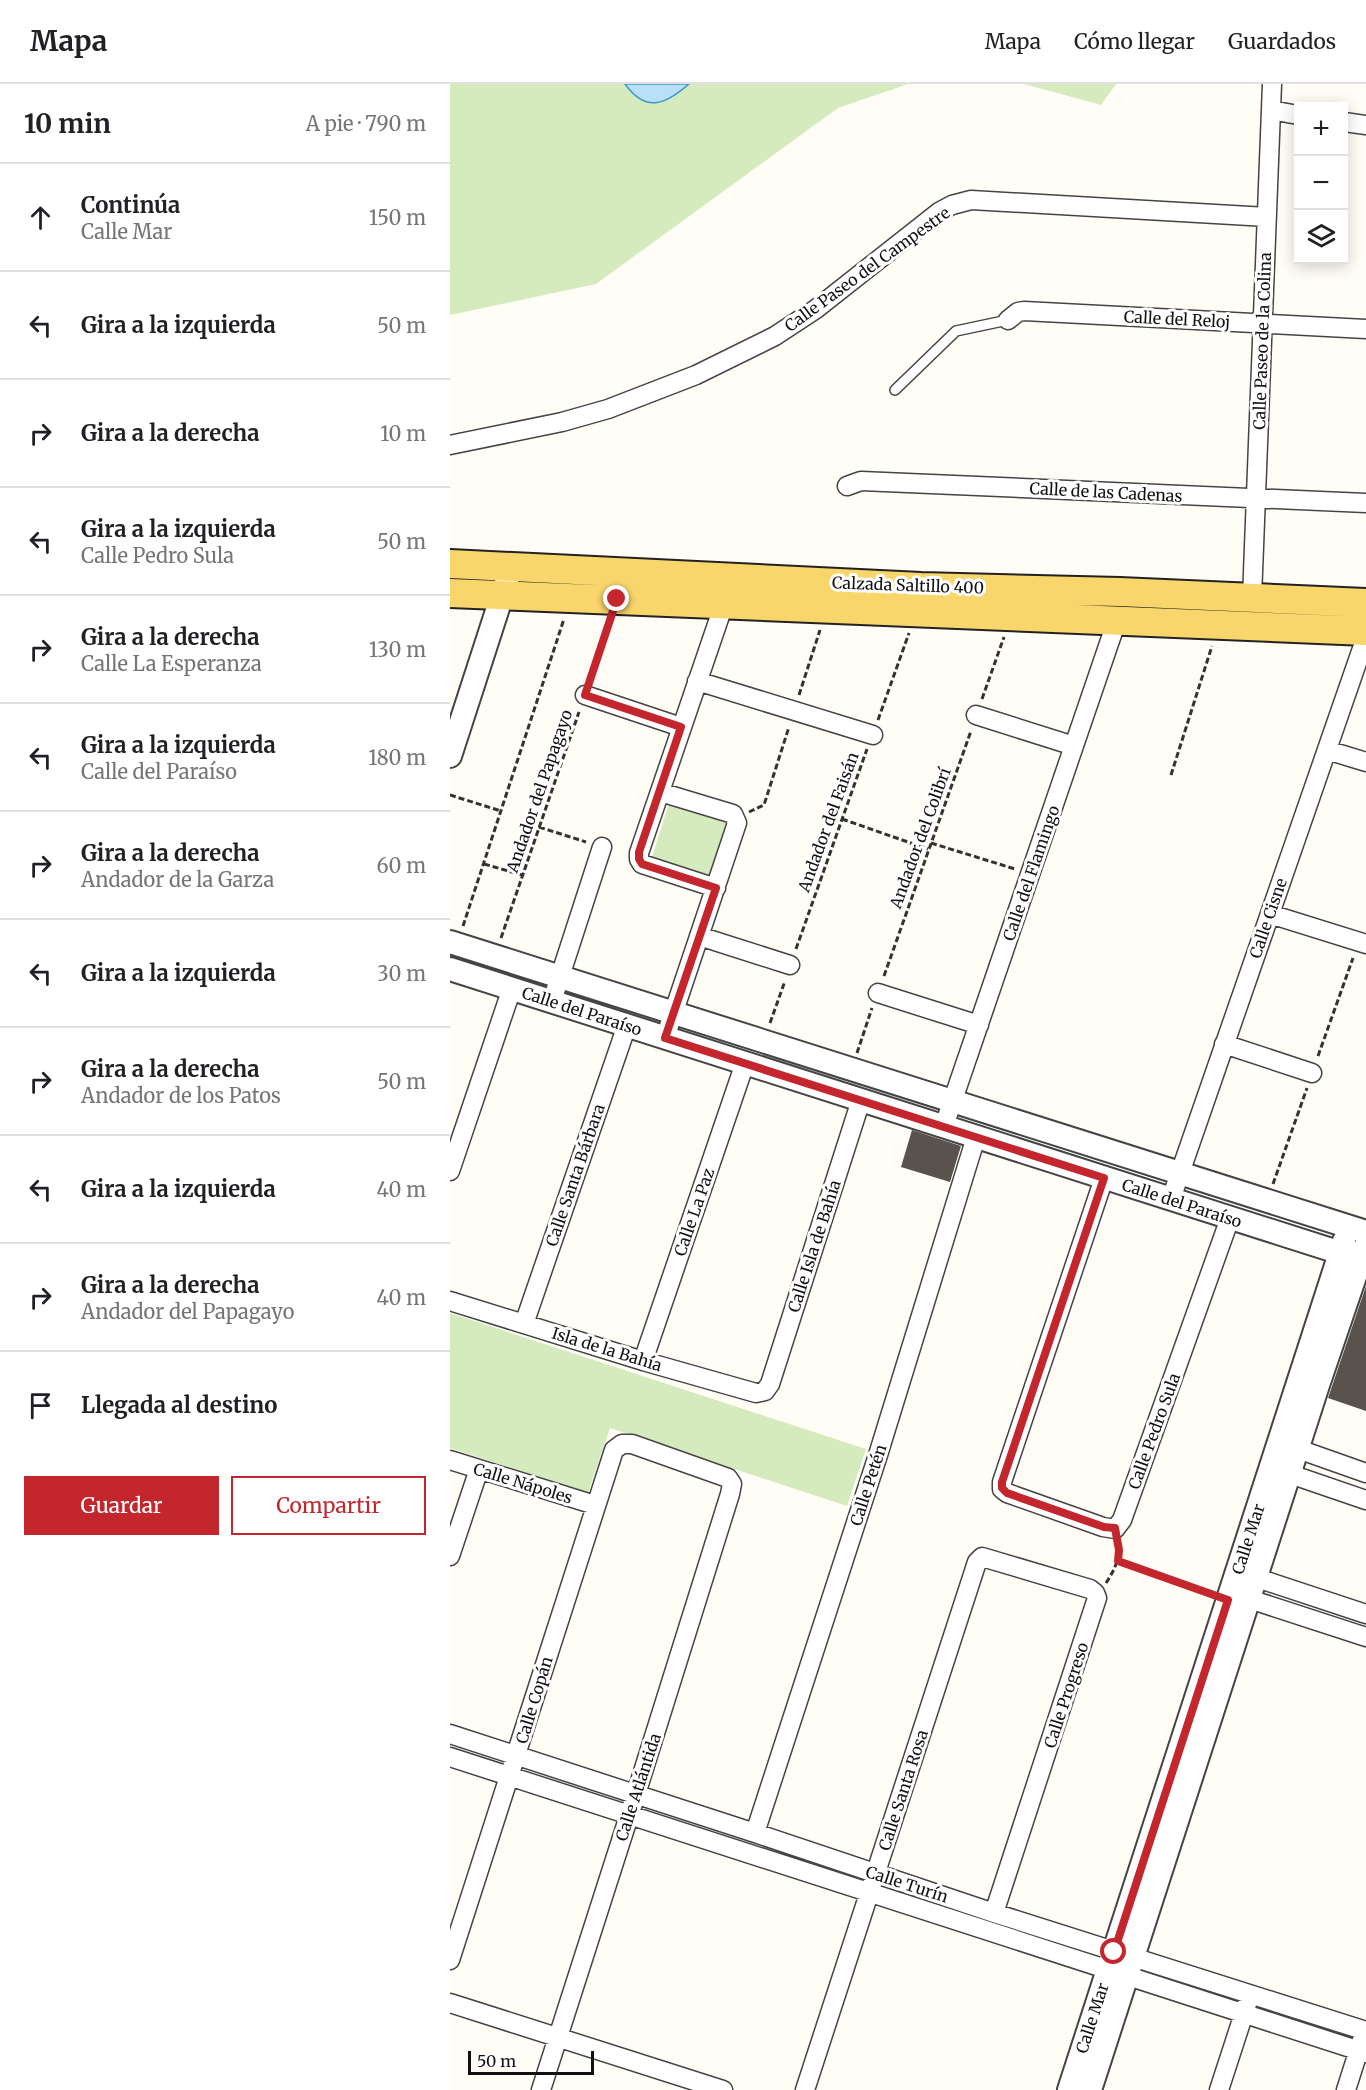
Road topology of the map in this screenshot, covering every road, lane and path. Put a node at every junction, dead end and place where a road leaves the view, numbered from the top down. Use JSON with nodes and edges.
{"nodes":[{"id":1,"x":1272,"y":84,"type":"edge"},
{"id":2,"x":1271,"y":110,"type":"junction"},
{"id":3,"x":1294,"y":114,"type":"edge"},
{"id":4,"x":1348,"y":123,"type":"edge"},
{"id":5,"x":1366,"y":125,"type":"edge"},
{"id":6,"x":1267,"y":217,"type":"junction"},
{"id":7,"x":1008,"y":320,"type":"joint"},
{"id":8,"x":1263,"y":323,"type":"junction"},
{"id":9,"x":1366,"y":329,"type":"edge"},
{"id":10,"x":895,"y":390,"type":"dead end"},
{"id":11,"x":450,"y":445,"type":"edge"},
{"id":12,"x":847,"y":486,"type":"dead end"},
{"id":13,"x":1256,"y":498,"type":"junction"},
{"id":14,"x":1366,"y":503,"type":"edge"},
{"id":15,"x":450,"y":564,"type":"edge"},
{"id":16,"x":511,"y":566,"type":"junction"},
{"id":17,"x":450,"y":593,"type":"edge"},
{"id":18,"x":502,"y":595,"type":"junction"},
{"id":19,"x":571,"y":597,"type":"junction"},
{"id":20,"x":1252,"y":598,"type":"junction"},
{"id":21,"x":617,"y":599,"type":"junction"},
{"id":22,"x":1366,"y":603,"type":"edge"},
{"id":23,"x":724,"y":604,"type":"junction"},
{"id":24,"x":917,"y":612,"type":"junction"},
{"id":25,"x":1011,"y":616,"type":"junction"},
{"id":26,"x":1117,"y":620,"type":"junction"},
{"id":27,"x":1219,"y":624,"type":"junction"},
{"id":28,"x":1366,"y":631,"type":"edge"},
{"id":29,"x":1366,"y":637,"type":"edge"},
{"id":30,"x":697,"y":681,"type":"junction"},
{"id":31,"x":585,"y":695,"type":"junction"},
{"id":32,"x":976,"y":715,"type":"junction"},
{"id":33,"x":456,"y":721,"type":"edge"},
{"id":34,"x":681,"y":727,"type":"junction"},
{"id":35,"x":873,"y":735,"type":"junction"},
{"id":36,"x":1074,"y":746,"type":"junction"},
{"id":37,"x":1326,"y":750,"type":"junction"},
{"id":38,"x":450,"y":756,"type":"edge"},
{"id":39,"x":1366,"y":762,"type":"edge"},
{"id":40,"x":1171,"y":775,"type":"dead end"},
{"id":41,"x":660,"y":792,"type":"junction"},
{"id":42,"x":450,"y":795,"type":"edge"},
{"id":43,"x":501,"y":811,"type":"junction"},
{"id":44,"x":842,"y":819,"type":"junction"},
{"id":45,"x":931,"y":843,"type":"junction"},
{"id":46,"x":602,"y":847,"type":"dead end"},
{"id":47,"x":928,"y":849,"type":"junction"},
{"id":48,"x":484,"y":864,"type":"junction"},
{"id":49,"x":1031,"y":874,"type":"junction"},
{"id":50,"x":522,"y":875,"type":"junction"},
{"id":51,"x":716,"y":888,"type":"junction"},
{"id":52,"x":1270,"y":914,"type":"junction"},
{"id":53,"x":699,"y":936,"type":"junction"},
{"id":54,"x":453,"y":943,"type":"edge"},
{"id":55,"x":1366,"y":944,"type":"edge"},
{"id":56,"x":494,"y":956,"type":"junction"},
{"id":57,"x":790,"y":965,"type":"junction"},
{"id":58,"x":450,"y":969,"type":"edge"},
{"id":59,"x":559,"y":977,"type":"junction"},
{"id":60,"x":512,"y":988,"type":"junction"},
{"id":61,"x":878,"y":993,"type":"junction"},
{"id":62,"x":552,"y":1001,"type":"junction"},
{"id":63,"x":674,"y":1013,"type":"junction"},
{"id":64,"x":627,"y":1025,"type":"junction"},
{"id":65,"x":979,"y":1025,"type":"junction"},
{"id":66,"x":665,"y":1038,"type":"junction"},
{"id":67,"x":763,"y":1041,"type":"junction"},
{"id":68,"x":1224,"y":1044,"type":"junction"},
{"id":69,"x":745,"y":1063,"type":"junction"},
{"id":70,"x":851,"y":1069,"type":"junction"},
{"id":71,"x":1312,"y":1073,"type":"dead end"},
{"id":72,"x":861,"y":1100,"type":"junction"},
{"id":73,"x":953,"y":1101,"type":"junction"},
{"id":74,"x":944,"y":1126,"type":"junction"},
{"id":75,"x":976,"y":1137,"type":"junction"},
{"id":76,"x":450,"y":1170,"type":"edge"},
{"id":77,"x":1180,"y":1173,"type":"junction"},
{"id":78,"x":1104,"y":1178,"type":"junction"},
{"id":79,"x":1171,"y":1199,"type":"junction"},
{"id":80,"x":1230,"y":1218,"type":"junction"},
{"id":81,"x":1358,"y":1229,"type":"edge"},
{"id":82,"x":1358,"y":1255,"type":"edge"},
{"id":83,"x":450,"y":1301,"type":"edge"},
{"id":84,"x":524,"y":1324,"type":"junction"},
{"id":85,"x":643,"y":1361,"type":"junction"},
{"id":86,"x":765,"y":1391,"type":"joint"},
{"id":87,"x":622,"y":1444,"type":"joint"},
{"id":88,"x":1298,"y":1449,"type":"junction"},
{"id":89,"x":450,"y":1460,"type":"edge"},
{"id":90,"x":479,"y":1469,"type":"junction"},
{"id":91,"x":1366,"y":1473,"type":"edge"},
{"id":92,"x":1290,"y":1474,"type":"junction"},
{"id":93,"x":1366,"y":1500,"type":"edge"},
{"id":94,"x":595,"y":1505,"type":"junction"},
{"id":95,"x":1115,"y":1528,"type":"junction"},
{"id":96,"x":450,"y":1556,"type":"edge"},
{"id":97,"x":1118,"y":1561,"type":"junction"},
{"id":98,"x":1247,"y":1574,"type":"junction"},
{"id":99,"x":1095,"y":1593,"type":"junction"},
{"id":100,"x":1236,"y":1597,"type":"junction"},
{"id":101,"x":1366,"y":1614,"type":"edge"},
{"id":102,"x":1366,"y":1637,"type":"edge"},
{"id":103,"x":450,"y":1734,"type":"edge"},
{"id":104,"x":517,"y":1756,"type":"junction"},
{"id":105,"x":450,"y":1757,"type":"edge"},
{"id":106,"x":510,"y":1777,"type":"junction"},
{"id":107,"x":636,"y":1794,"type":"junction"},
{"id":108,"x":630,"y":1815,"type":"junction"},
{"id":109,"x":755,"y":1833,"type":"junction"},
{"id":110,"x":873,"y":1883,"type":"junction"},
{"id":111,"x":994,"y":1913,"type":"junction"},
{"id":112,"x":450,"y":1960,"type":"edge"},
{"id":113,"x":1120,"y":1964,"type":"junction"},
{"id":114,"x":1250,"y":1994,"type":"junction"},
{"id":115,"x":450,"y":2003,"type":"edge"},
{"id":116,"x":1244,"y":2014,"type":"junction"},
{"id":117,"x":1366,"y":2030,"type":"edge"},
{"id":118,"x":558,"y":2037,"type":"junction"},
{"id":119,"x":1362,"y":2052,"type":"edge"},
{"id":120,"x":541,"y":2090,"type":"edge"},
{"id":121,"x":723,"y":2090,"type":"edge"},
{"id":122,"x":805,"y":2090,"type":"edge"},
{"id":123,"x":1069,"y":2090,"type":"edge"},
{"id":124,"x":1090,"y":2090,"type":"edge"},
{"id":125,"x":1219,"y":2090,"type":"edge"},
{"id":126,"x":1346,"y":2090,"type":"edge"}],
"edges":[{"from":1,"to":2,"type":"street","name":"Calle Paseo de la Colina"},
{"from":2,"to":3,"type":"street"},
{"from":2,"to":6,"type":"street","name":"Calle Paseo de la Colina"},
{"from":4,"to":5,"type":"street"},
{"from":6,"to":8,"type":"street","name":"Calle Paseo de la Colina"},
{"from":6,"to":11,"type":"street","name":"Calle Paseo del Campestre"},
{"from":7,"to":8,"type":"street","name":"Calle del Reloj"},
{"from":7,"to":10,"type":"lane"},
{"from":8,"to":9,"type":"street","name":"Calle del Reloj"},
{"from":8,"to":13,"type":"street","name":"Calle Paseo de la Colina"},
{"from":12,"to":13,"type":"street","name":"Calle de las Cadenas"},
{"from":13,"to":14,"type":"street","name":"Calle de las Cadenas"},
{"from":13,"to":20,"type":"street","name":"Calle Paseo de la Colina"},
{"from":15,"to":16,"type":"main road","name":"Calzada Saltillo 400"},
{"from":16,"to":18,"type":"street"},
{"from":16,"to":20,"type":"main road","name":"Calzada Saltillo 400"},
{"from":17,"to":18,"type":"main road","name":"Calzada Saltillo 400"},
{"from":18,"to":19,"type":"main road","name":"Calzada Saltillo 400"},
{"from":18,"to":33,"type":"street"},
{"from":19,"to":21,"type":"main road","name":"Calzada Saltillo 400"},
{"from":19,"to":43,"type":"path","name":"Andador del Papagayo"},
{"from":20,"to":22,"type":"main road","name":"Calzada Saltillo 400"},
{"from":21,"to":23,"type":"main road","name":"Calzada Saltillo 400"},
{"from":21,"to":31,"type":"path","name":"Andador del Papagayo"},
{"from":23,"to":24,"type":"main road","name":"Calzada Saltillo 400"},
{"from":23,"to":30,"type":"street"},
{"from":24,"to":25,"type":"main road","name":"Calzada Saltillo 400"},
{"from":24,"to":35,"type":"path","name":"Andador del Faisán"},
{"from":25,"to":26,"type":"main road","name":"Calzada Saltillo 400"},
{"from":25,"to":32,"type":"path","name":"Andador del Colibrí"},
{"from":26,"to":27,"type":"main road","name":"Calzada Saltillo 400"},
{"from":26,"to":36,"type":"street","name":"Calle del Flamingo"},
{"from":27,"to":28,"type":"main road","name":"Calzada Saltillo 400"},
{"from":27,"to":40,"type":"path"},
{"from":29,"to":37,"type":"street","name":"Calle Cisne"},
{"from":30,"to":34,"type":"street"},
{"from":30,"to":35,"type":"street"},
{"from":31,"to":34,"type":"street"},
{"from":31,"to":50,"type":"path","name":"Andador del Papagayo"},
{"from":32,"to":36,"type":"street"},
{"from":32,"to":45,"type":"path","name":"Andador del Colibrí"},
{"from":33,"to":38,"type":"street"},
{"from":34,"to":41,"type":"street"},
{"from":35,"to":44,"type":"path","name":"Andador del Faisán"},
{"from":36,"to":49,"type":"street","name":"Calle del Flamingo"},
{"from":37,"to":39,"type":"street"},
{"from":37,"to":52,"type":"street","name":"Calle Cisne"},
{"from":41,"to":51,"type":"street"},
{"from":41,"to":51,"type":"street"},
{"from":42,"to":43,"type":"path"},
{"from":43,"to":48,"type":"path","name":"Andador del Papagayo"},
{"from":44,"to":47,"type":"path"},
{"from":44,"to":57,"type":"path","name":"Andador del Faisán"},
{"from":45,"to":47,"type":"path","name":"Andador del Colibrí"},
{"from":45,"to":49,"type":"path"},
{"from":46,"to":59,"type":"street"},
{"from":47,"to":61,"type":"path","name":"Andador del Colibrí"},
{"from":48,"to":50,"type":"path"},
{"from":48,"to":54,"type":"path","name":"Andador del Papagayo"},
{"from":49,"to":65,"type":"street","name":"Calle del Flamingo"},
{"from":50,"to":56,"type":"path","name":"Andador del Papagayo"},
{"from":51,"to":53,"type":"street"},
{"from":52,"to":55,"type":"street"},
{"from":52,"to":68,"type":"street","name":"Calle Cisne"},
{"from":53,"to":57,"type":"street"},
{"from":53,"to":63,"type":"street"},
{"from":54,"to":56,"type":"street","name":"Calle del Paraíso"},
{"from":56,"to":59,"type":"street","name":"Calle del Paraíso"},
{"from":57,"to":67,"type":"path","name":"Andador del Faisán"},
{"from":58,"to":60,"type":"street","name":"Calle del Paraíso"},
{"from":59,"to":62,"type":"street"},
{"from":59,"to":63,"type":"street","name":"Calle del Paraíso"},
{"from":60,"to":62,"type":"street","name":"Calle del Paraíso"},
{"from":60,"to":76,"type":"street"},
{"from":61,"to":65,"type":"street"},
{"from":61,"to":70,"type":"path","name":"Andador del Colibrí"},
{"from":62,"to":64,"type":"street","name":"Calle del Paraíso"},
{"from":63,"to":66,"type":"street"},
{"from":63,"to":67,"type":"street","name":"Calle del Paraíso"},
{"from":64,"to":66,"type":"street","name":"Calle del Paraíso"},
{"from":64,"to":84,"type":"street","name":"Calle Santa Bárbara"},
{"from":65,"to":73,"type":"street","name":"Calle del Flamingo"},
{"from":66,"to":69,"type":"street","name":"Calle del Paraíso"},
{"from":67,"to":70,"type":"street","name":"Calle del Paraíso"},
{"from":68,"to":71,"type":"street"},
{"from":68,"to":77,"type":"street","name":"Calle Cisne"},
{"from":69,"to":72,"type":"street","name":"Calle del Paraíso"},
{"from":69,"to":85,"type":"street","name":"Calle La Paz"},
{"from":70,"to":73,"type":"street","name":"Calle del Paraíso"},
{"from":72,"to":74,"type":"street","name":"Calle del Paraíso"},
{"from":72,"to":86,"type":"street","name":"Calle Isla de Bahía"},
{"from":73,"to":74,"type":"street","name":"Calle del Flamingo"},
{"from":73,"to":77,"type":"street","name":"Calle del Paraíso"},
{"from":74,"to":75,"type":"street","name":"Calle del Paraíso"},
{"from":75,"to":78,"type":"street","name":"Calle del Paraíso"},
{"from":75,"to":109,"type":"street","name":"Calle Petén"},
{"from":77,"to":79,"type":"street","name":"Calle Cisne"},
{"from":77,"to":81,"type":"street","name":"Calle del Paraíso"},
{"from":78,"to":79,"type":"street","name":"Calle del Paraíso"},
{"from":78,"to":95,"type":"street"},
{"from":79,"to":80,"type":"street","name":"Calle del Paraíso"},
{"from":80,"to":82,"type":"street","name":"Calle del Paraíso"},
{"from":80,"to":95,"type":"street","name":"Calle Pedro Sula"},
{"from":81,"to":82,"type":"street","name":"Calle Mar"},
{"from":82,"to":88,"type":"street","name":"Calle Mar"},
{"from":82,"to":98,"type":"street","name":"Calle Mar"},
{"from":83,"to":84,"type":"street","name":"Isla de la Bahía"},
{"from":84,"to":85,"type":"street","name":"Isla de la Bahía"},
{"from":85,"to":86,"type":"street","name":"Isla de la Bahía"},
{"from":87,"to":94,"type":"street","name":"Calle Copán"},
{"from":87,"to":107,"type":"street","name":"Calle Atlántida"},
{"from":88,"to":91,"type":"street"},
{"from":88,"to":92,"type":"street","name":"Calle Mar"},
{"from":89,"to":90,"type":"street","name":"Calle Nápoles"},
{"from":90,"to":94,"type":"street","name":"Calle Nápoles"},
{"from":90,"to":96,"type":"street"},
{"from":92,"to":93,"type":"street"},
{"from":92,"to":98,"type":"street","name":"Calle Mar"},
{"from":94,"to":104,"type":"street","name":"Calle Copán"},
{"from":95,"to":97,"type":"path"},
{"from":97,"to":99,"type":"path"},
{"from":97,"to":100,"type":"path"},
{"from":98,"to":100,"type":"street","name":"Calle Mar"},
{"from":98,"to":101,"type":"street"},
{"from":99,"to":110,"type":"street","name":"Calle Santa Rosa"},
{"from":99,"to":111,"type":"street","name":"Calle Progreso"},
{"from":100,"to":102,"type":"street"},
{"from":100,"to":113,"type":"street","name":"Calle Mar"},
{"from":103,"to":104,"type":"street","name":"Calle Turín"},
{"from":104,"to":106,"type":"street","name":"Calle Copán"},
{"from":104,"to":107,"type":"street","name":"Calle Turín"},
{"from":105,"to":106,"type":"street","name":"Calle Turín"},
{"from":106,"to":108,"type":"street","name":"Calle Turín"},
{"from":106,"to":112,"type":"street","name":"Calle Copán"},
{"from":107,"to":108,"type":"street","name":"Calle Atlántida"},
{"from":107,"to":109,"type":"street","name":"Calle Turín"},
{"from":108,"to":110,"type":"street","name":"Calle Turín"},
{"from":108,"to":118,"type":"street","name":"Calle Atlántida"},
{"from":109,"to":110,"type":"street","name":"Calle Turín"},
{"from":110,"to":111,"type":"street","name":"Calle Turín"},
{"from":110,"to":113,"type":"street","name":"Calle Turín"},
{"from":110,"to":122,"type":"street","name":"Calle Santa Rosa"},
{"from":111,"to":113,"type":"street","name":"Calle Turín"},
{"from":113,"to":114,"type":"street","name":"Calle Turín"},
{"from":113,"to":116,"type":"street","name":"Calle Turín"},
{"from":113,"to":123,"type":"street","name":"Calle Mar"},
{"from":113,"to":124,"type":"street","name":"Calle Mar"},
{"from":114,"to":116,"type":"street"},
{"from":114,"to":117,"type":"street","name":"Calle Turín"},
{"from":115,"to":118,"type":"street"},
{"from":116,"to":119,"type":"street","name":"Calle Turín"},
{"from":116,"to":125,"type":"street"},
{"from":117,"to":119,"type":"street"},
{"from":118,"to":120,"type":"street","name":"Calle Atlántida"},
{"from":118,"to":121,"type":"street"},
{"from":119,"to":126,"type":"street"}]}
